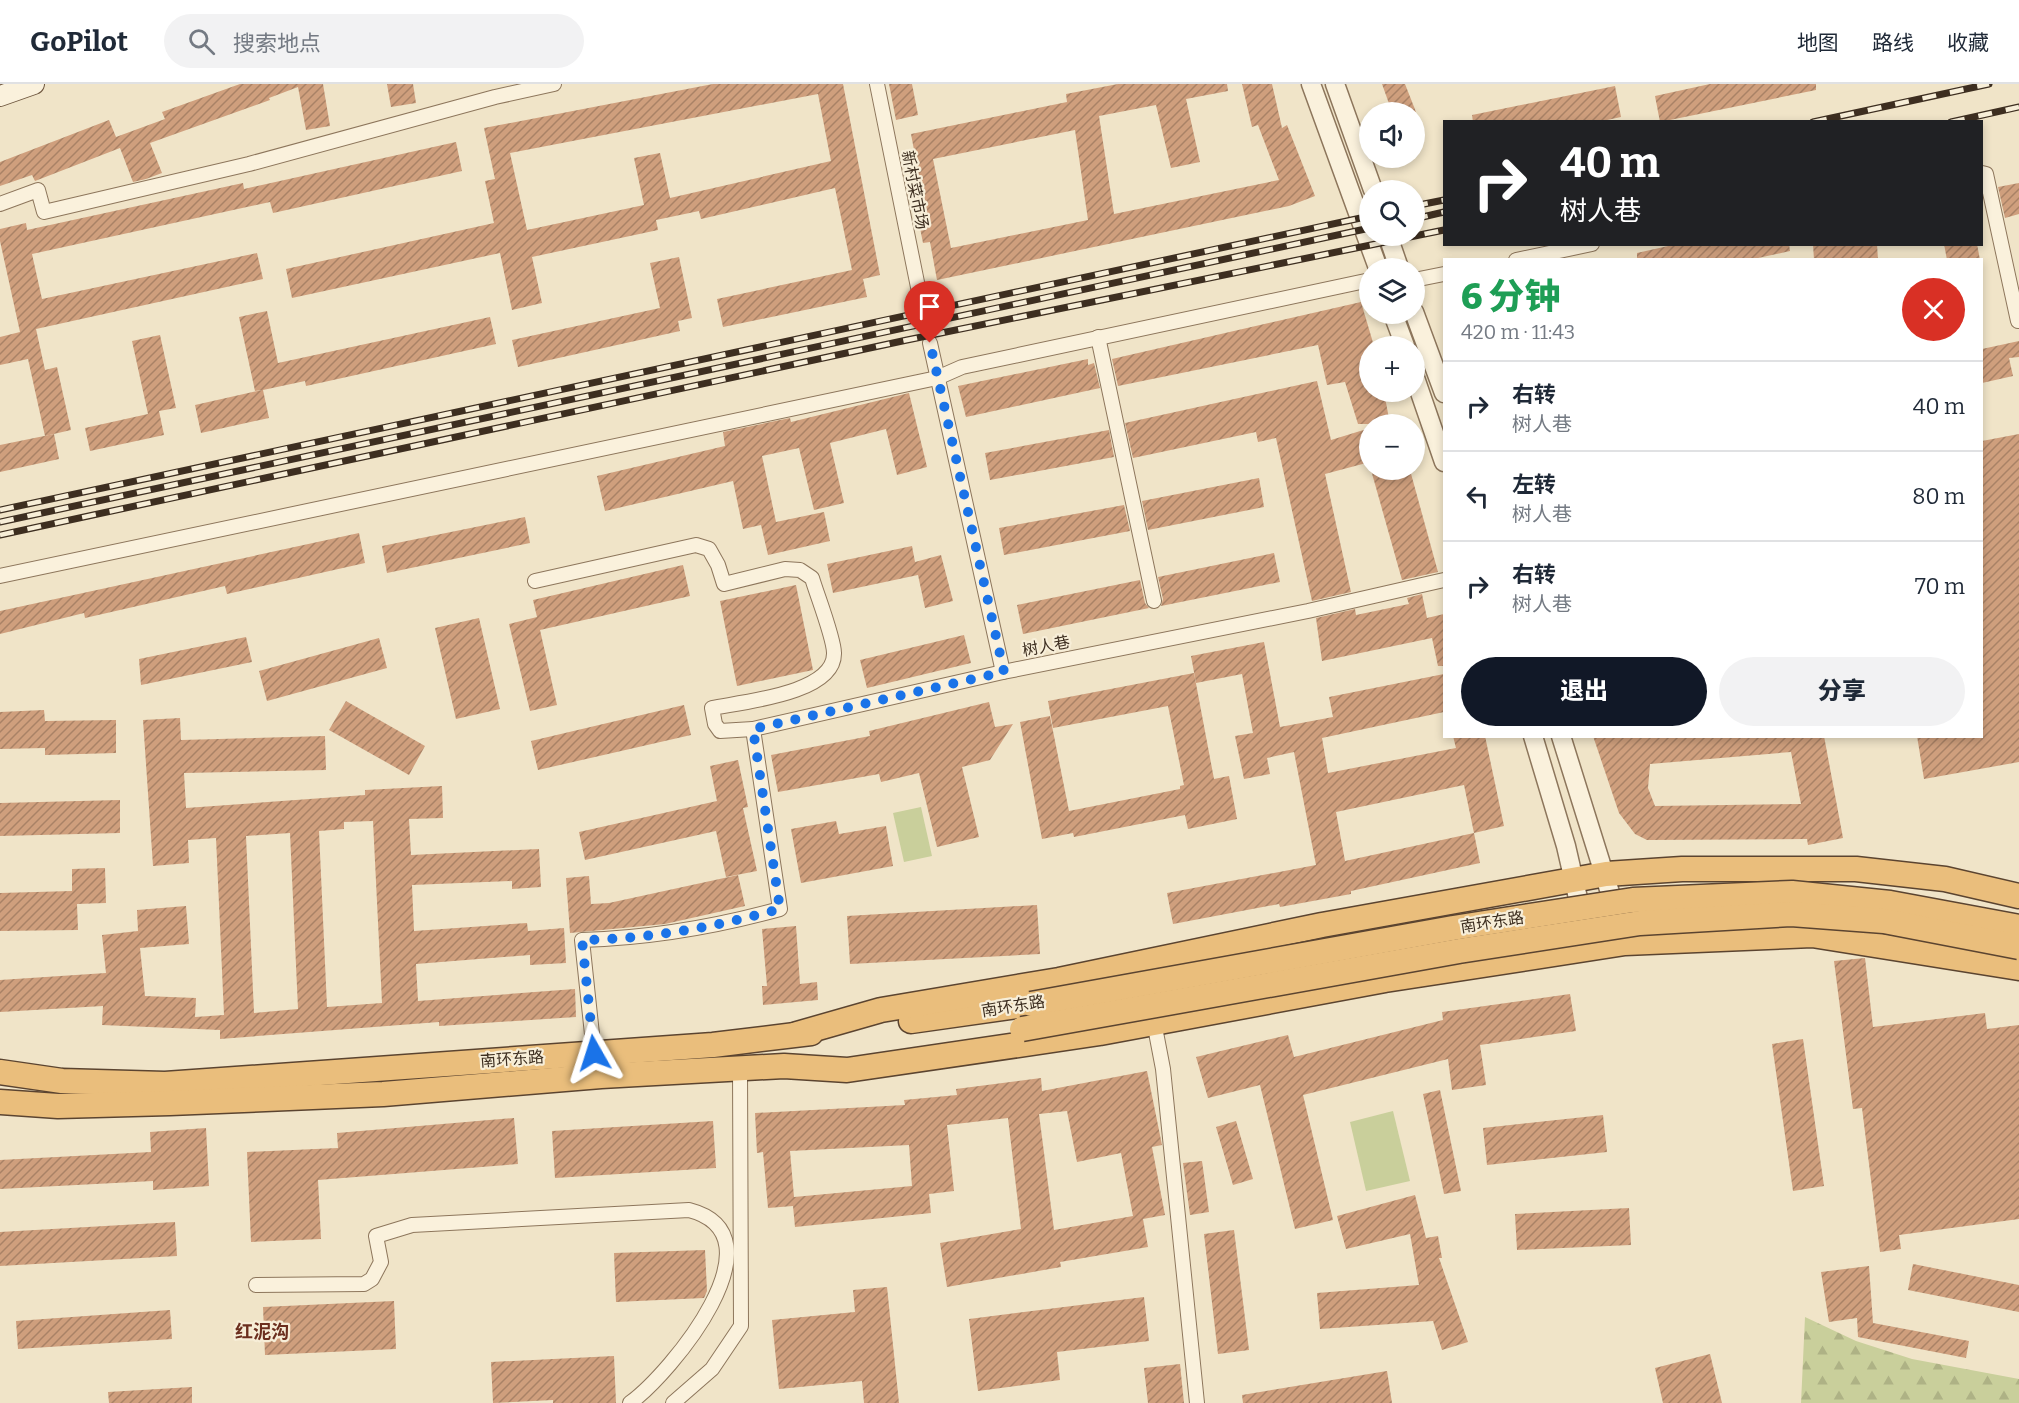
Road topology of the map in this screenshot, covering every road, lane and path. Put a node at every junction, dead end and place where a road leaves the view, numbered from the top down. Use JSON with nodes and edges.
{"nodes":[{"id":1,"x":34,"y":84,"type":"edge"},
{"id":2,"x":554,"y":84,"type":"edge"},
{"id":3,"x":877,"y":84,"type":"edge"},
{"id":4,"x":1311,"y":84,"type":"edge"},
{"id":5,"x":1335,"y":84,"type":"edge"},
{"id":6,"x":0,"y":96,"type":"edge"},
{"id":7,"x":1983,"y":173,"type":"edge"},
{"id":8,"x":1369,"y":180,"type":"edge"},
{"id":9,"x":0,"y":204,"type":"edge"},
{"id":10,"x":1582,"y":246,"type":"edge"},
{"id":11,"x":1374,"y":258,"type":"edge"},
{"id":12,"x":1526,"y":258,"type":"edge"},
{"id":13,"x":1443,"y":274,"type":"edge"},
{"id":14,"x":1425,"y":278,"type":"edge"},
{"id":15,"x":1359,"y":282,"type":"edge"},
{"id":16,"x":921,"y":302,"type":"tunnel mouth"},
{"id":17,"x":2018,"y":321,"type":"edge"},
{"id":18,"x":1418,"y":324,"type":"edge"},
{"id":19,"x":1098,"y":337,"type":"junction"},
{"id":20,"x":930,"y":343,"type":"tunnel mouth"},
{"id":21,"x":937,"y":378,"type":"junction"},
{"id":22,"x":1443,"y":390,"type":"edge"},
{"id":23,"x":1423,"y":402,"type":"edge"},
{"id":24,"x":1443,"y":459,"type":"edge"},
{"id":25,"x":0,"y":576,"type":"edge"},
{"id":26,"x":535,"y":580,"type":"dead end"},
{"id":27,"x":1443,"y":580,"type":"edge"},
{"id":28,"x":1154,"y":601,"type":"dead end"},
{"id":29,"x":1004,"y":672,"type":"junction"},
{"id":30,"x":753,"y":729,"type":"junction"},
{"id":31,"x":1534,"y":738,"type":"edge"},
{"id":32,"x":1562,"y":738,"type":"edge"},
{"id":33,"x":1606,"y":874,"type":"junction"},
{"id":34,"x":1574,"y":881,"type":"junction"},
{"id":35,"x":2019,"y":896,"type":"edge"},
{"id":36,"x":2019,"y":927,"type":"edge"},
{"id":37,"x":1625,"y":942,"type":"junction"},
{"id":38,"x":1589,"y":948,"type":"junction"},
{"id":39,"x":2019,"y":948,"type":"edge"},
{"id":40,"x":2019,"y":968,"type":"edge"},
{"id":41,"x":1154,"y":1022,"type":"junction"},
{"id":42,"x":797,"y":1034,"type":"junction"},
{"id":43,"x":594,"y":1053,"type":"junction"},
{"id":44,"x":784,"y":1066,"type":"junction"},
{"id":45,"x":740,"y":1069,"type":"junction"},
{"id":46,"x":0,"y":1072,"type":"edge"},
{"id":47,"x":0,"y":1102,"type":"edge"},
{"id":48,"x":733,"y":1253,"type":"junction"},
{"id":49,"x":256,"y":1285,"type":"dead end"},
{"id":50,"x":630,"y":1403,"type":"edge"},
{"id":51,"x":673,"y":1403,"type":"edge"},
{"id":52,"x":1197,"y":1403,"type":"edge"}],
"edges":[{"from":1,"to":6,"type":"main road"},
{"from":2,"to":9,"type":"street"},
{"from":3,"to":16,"type":"street","name":"新村菜市场"},
{"from":4,"to":11,"type":"street"},
{"from":5,"to":8,"type":"street"},
{"from":7,"to":17,"type":"street"},
{"from":10,"to":12,"type":"street"},
{"from":13,"to":14,"type":"street"},
{"from":15,"to":19,"type":"street"},
{"from":18,"to":22,"type":"street"},
{"from":19,"to":21,"type":"street"},
{"from":19,"to":28,"type":"street"},
{"from":20,"to":21,"type":"street"},
{"from":21,"to":25,"type":"street"},
{"from":21,"to":29,"type":"street"},
{"from":23,"to":24,"type":"street"},
{"from":26,"to":30,"type":"street","name":"树人巷"},
{"from":27,"to":29,"type":"street","name":"树人巷"},
{"from":29,"to":30,"type":"street","name":"树人巷"},
{"from":30,"to":43,"type":"street"},
{"from":31,"to":34,"type":"street"},
{"from":32,"to":33,"type":"street"},
{"from":33,"to":34,"type":"highway"},
{"from":33,"to":35,"type":"highway"},
{"from":33,"to":37,"type":"street"},
{"from":34,"to":38,"type":"street"},
{"from":34,"to":42,"type":"highway"},
{"from":36,"to":42,"type":"highway","name":"南环东路","bridge":true},
{"from":37,"to":38,"type":"highway","name":"南环东路"},
{"from":37,"to":40,"type":"highway","name":"南环东路"},
{"from":38,"to":41,"type":"highway","name":"南环东路"},
{"from":39,"to":44,"type":"highway","name":"南环东路","bridge":true},
{"from":41,"to":44,"type":"highway","name":"南环东路"},
{"from":41,"to":52,"type":"street"},
{"from":42,"to":43,"type":"highway","name":"南环东路"},
{"from":43,"to":46,"type":"highway","name":"南环东路"},
{"from":44,"to":45,"type":"highway","name":"南环东路"},
{"from":45,"to":47,"type":"highway","name":"南环东路"},
{"from":45,"to":48,"type":"street"},
{"from":48,"to":49,"type":"street"},
{"from":48,"to":50,"type":"street"},
{"from":48,"to":51,"type":"street"}]}
